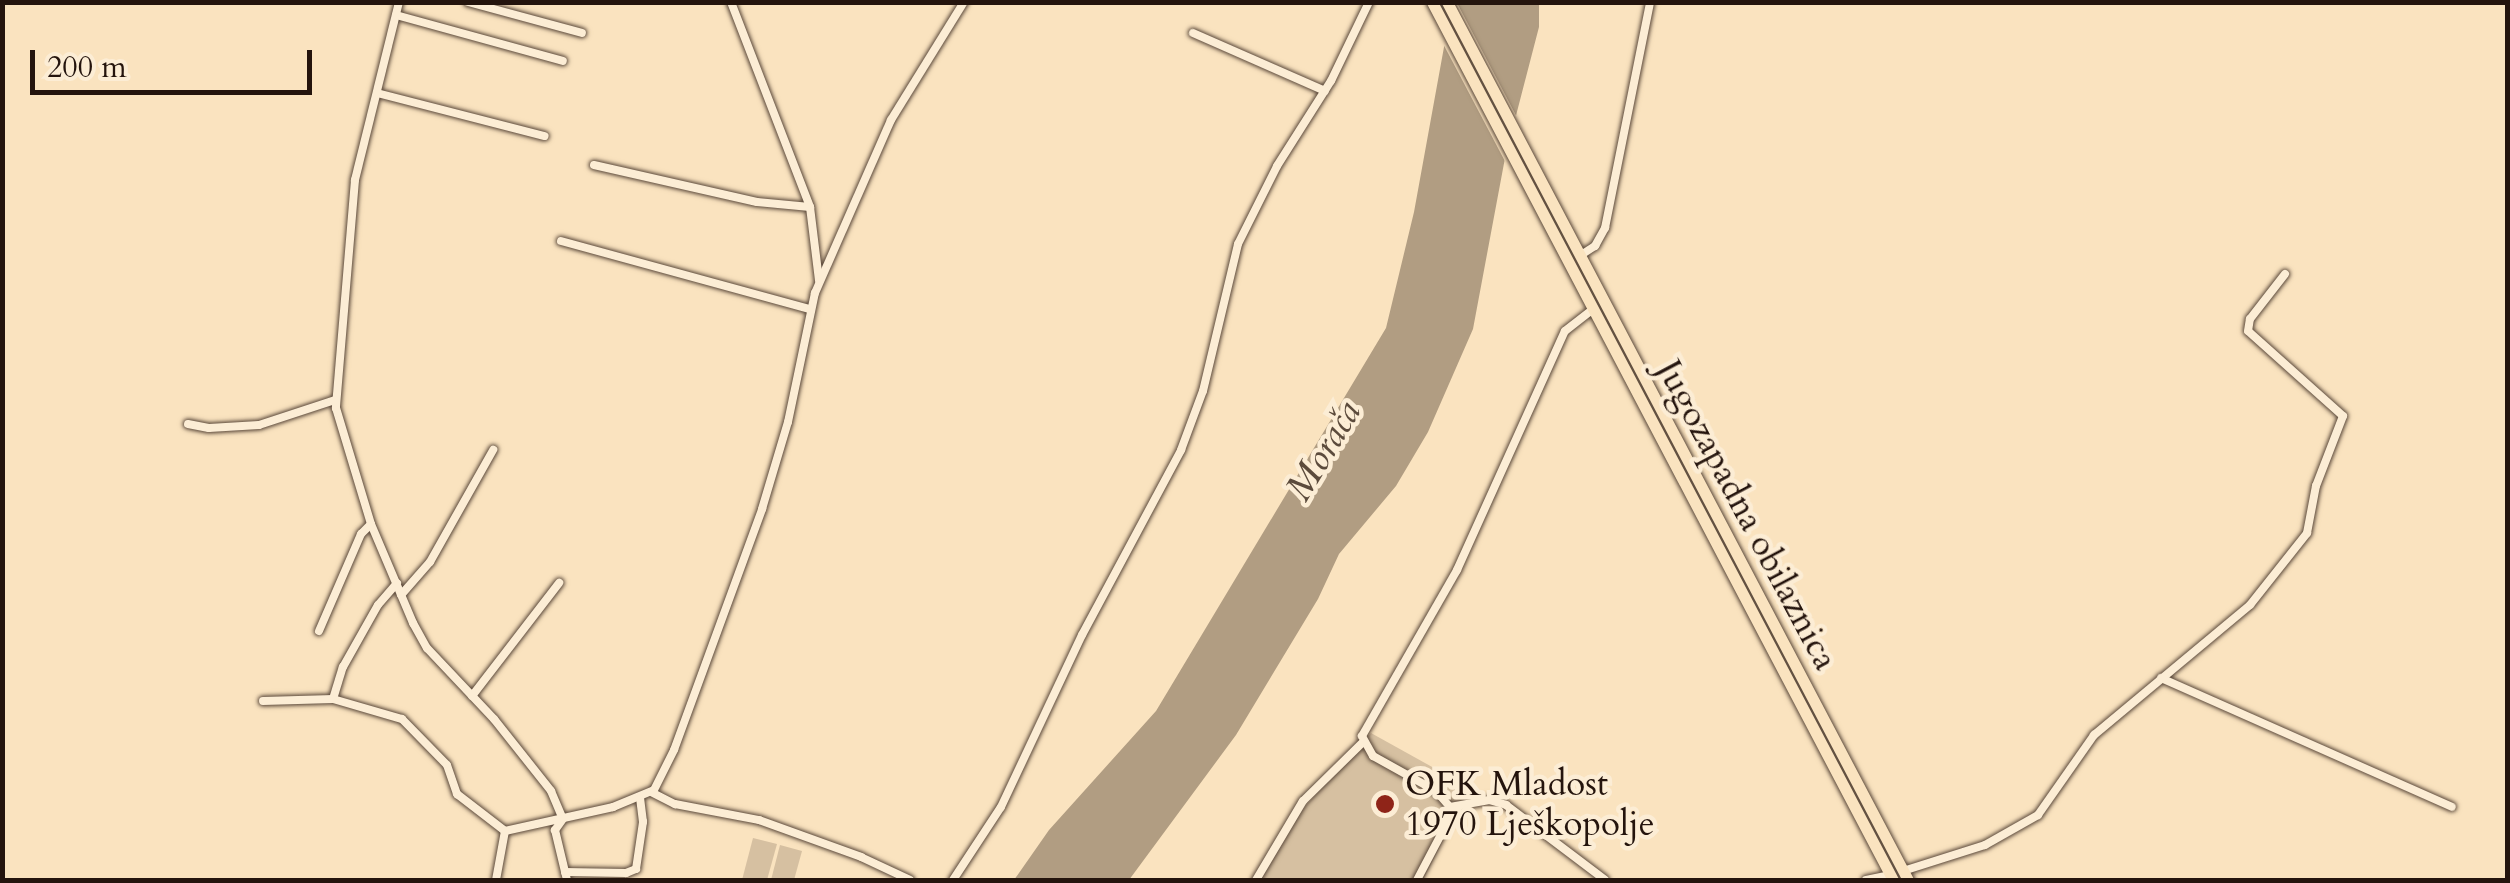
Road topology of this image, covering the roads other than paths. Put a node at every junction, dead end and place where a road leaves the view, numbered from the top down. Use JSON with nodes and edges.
{"nodes":[{"id":1,"x":399,"y":2,"type":"edge"},
{"id":2,"x":468,"y":2,"type":"edge"},
{"id":3,"x":731,"y":2,"type":"edge"},
{"id":4,"x":964,"y":2,"type":"edge"},
{"id":5,"x":1368,"y":2,"type":"edge"},
{"id":6,"x":1432,"y":2,"type":"edge"},
{"id":7,"x":1447,"y":2,"type":"edge"},
{"id":8,"x":1650,"y":2,"type":"edge"},
{"id":9,"x":396,"y":15,"type":"junction"},
{"id":10,"x":1192,"y":33,"type":"dead end"},
{"id":11,"x":582,"y":34,"type":"dead end"},
{"id":12,"x":563,"y":61,"type":"dead end"},
{"id":13,"x":1325,"y":91,"type":"junction"},
{"id":14,"x":376,"y":92,"type":"junction"},
{"id":15,"x":545,"y":136,"type":"dead end"},
{"id":16,"x":594,"y":164,"type":"dead end"},
{"id":17,"x":810,"y":208,"type":"junction"},
{"id":18,"x":561,"y":241,"type":"dead end"},
{"id":19,"x":1581,"y":255,"type":"junction"},
{"id":20,"x":2286,"y":274,"type":"dead end"},
{"id":21,"x":819,"y":284,"type":"junction"},
{"id":22,"x":810,"y":309,"type":"junction"},
{"id":23,"x":1593,"y":309,"type":"junction"},
{"id":24,"x":335,"y":400,"type":"junction"},
{"id":25,"x":188,"y":424,"type":"dead end"},
{"id":26,"x":493,"y":450,"type":"dead end"},
{"id":27,"x":371,"y":524,"type":"junction"},
{"id":28,"x":396,"y":583,"type":"junction"},
{"id":29,"x":559,"y":584,"type":"dead end"},
{"id":30,"x":401,"y":595,"type":"junction"},
{"id":31,"x":319,"y":632,"type":"dead end"},
{"id":32,"x":2160,"y":678,"type":"junction"},
{"id":33,"x":472,"y":696,"type":"junction"},
{"id":34,"x":333,"y":700,"type":"junction"},
{"id":35,"x":263,"y":702,"type":"dead end"},
{"id":36,"x":1362,"y":743,"type":"junction"},
{"id":37,"x":651,"y":792,"type":"junction"},
{"id":38,"x":640,"y":798,"type":"junction"},
{"id":39,"x":1450,"y":807,"type":"junction"},
{"id":40,"x":2452,"y":807,"type":"dead end"},
{"id":41,"x":562,"y":819,"type":"junction"},
{"id":42,"x":505,"y":831,"type":"junction"},
{"id":43,"x":566,"y":876,"type":"edge"},
{"id":44,"x":1899,"y":877,"type":"edge"},
{"id":45,"x":496,"y":880,"type":"edge"},
{"id":46,"x":910,"y":880,"type":"edge"},
{"id":47,"x":952,"y":880,"type":"edge"},
{"id":48,"x":1256,"y":880,"type":"edge"},
{"id":49,"x":1417,"y":880,"type":"edge"},
{"id":50,"x":1604,"y":880,"type":"edge"},
{"id":51,"x":1866,"y":880,"type":"edge"}],
"edges":[{"from":1,"to":9,"type":"street"},
{"from":2,"to":11,"type":"street"},
{"from":3,"to":17,"type":"street"},
{"from":4,"to":21,"type":"street"},
{"from":5,"to":13,"type":"street"},
{"from":6,"to":23,"type":"main road","name":"Jugozapadna obilaznica"},
{"from":7,"to":19,"type":"main road","name":"Jugozapadna obilaznica"},
{"from":8,"to":19,"type":"street"},
{"from":9,"to":12,"type":"street"},
{"from":9,"to":14,"type":"street"},
{"from":10,"to":13,"type":"street"},
{"from":13,"to":47,"type":"street"},
{"from":14,"to":15,"type":"street"},
{"from":14,"to":24,"type":"street"},
{"from":16,"to":17,"type":"street"},
{"from":17,"to":21,"type":"street"},
{"from":18,"to":22,"type":"street"},
{"from":19,"to":44,"type":"main road","name":"Jugozapadna obilaznica"},
{"from":20,"to":32,"type":"street"},
{"from":21,"to":22,"type":"street"},
{"from":22,"to":37,"type":"street"},
{"from":23,"to":36,"type":"street"},
{"from":23,"to":44,"type":"main road","name":"Jugozapadna obilaznica"},
{"from":24,"to":25,"type":"street"},
{"from":24,"to":27,"type":"street"},
{"from":26,"to":30,"type":"street"},
{"from":27,"to":28,"type":"street"},
{"from":27,"to":31,"type":"street"},
{"from":28,"to":30,"type":"street"},
{"from":28,"to":34,"type":"street"},
{"from":29,"to":33,"type":"street"},
{"from":30,"to":33,"type":"street"},
{"from":32,"to":40,"type":"street"},
{"from":32,"to":44,"type":"street"},
{"from":33,"to":41,"type":"street"},
{"from":34,"to":35,"type":"street"},
{"from":34,"to":42,"type":"street"},
{"from":36,"to":39,"type":"street"},
{"from":36,"to":48,"type":"street"},
{"from":37,"to":38,"type":"street"},
{"from":37,"to":46,"type":"street"},
{"from":38,"to":41,"type":"street"},
{"from":38,"to":43,"type":"street"},
{"from":39,"to":49,"type":"street"},
{"from":39,"to":50,"type":"street"},
{"from":41,"to":42,"type":"street"},
{"from":41,"to":43,"type":"street"},
{"from":42,"to":45,"type":"street"},
{"from":44,"to":51,"type":"street"}]}
